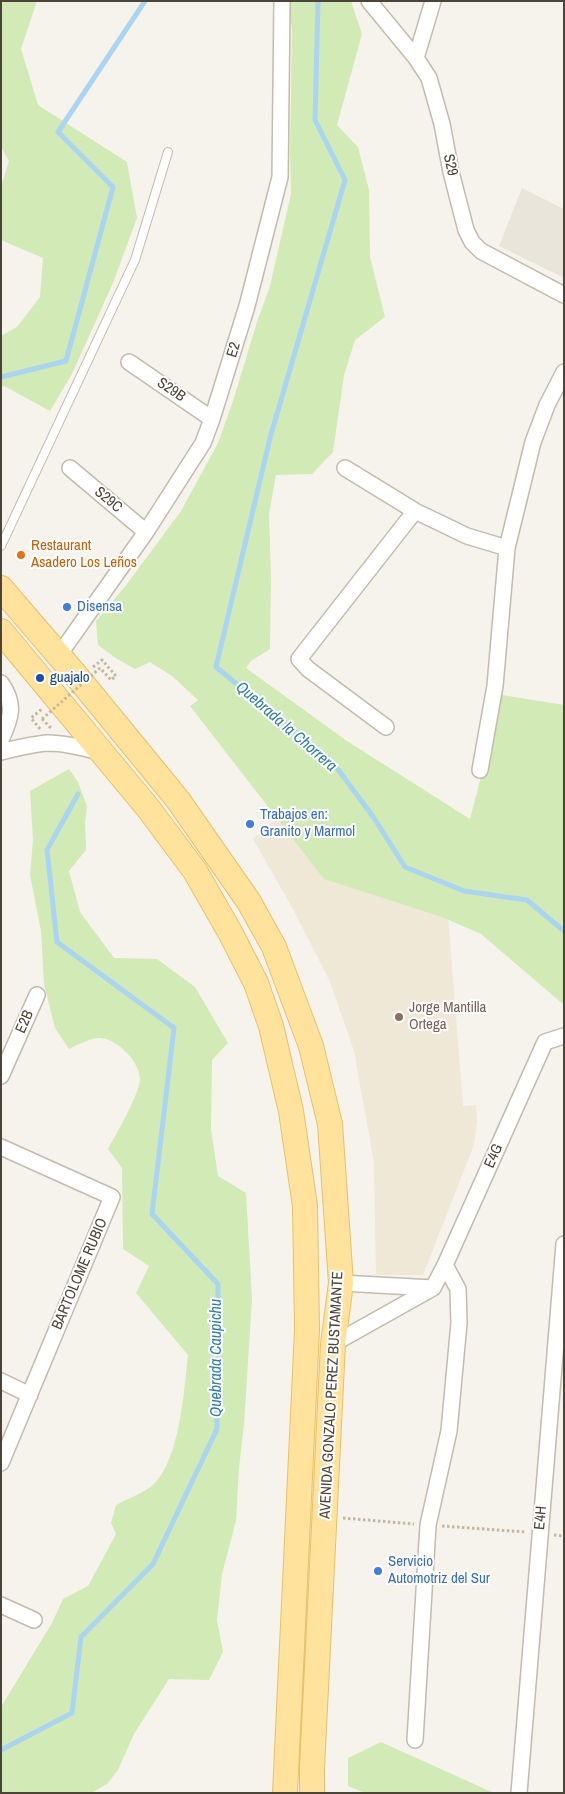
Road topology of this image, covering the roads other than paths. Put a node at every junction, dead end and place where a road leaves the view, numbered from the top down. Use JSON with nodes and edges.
{"nodes":[{"id":1,"x":282,"y":1,"type":"edge"},
{"id":2,"x":369,"y":1,"type":"edge"},
{"id":3,"x":433,"y":1,"type":"edge"},
{"id":4,"x":416,"y":58,"type":"junction"},
{"id":5,"x":168,"y":152,"type":"dead end"},
{"id":6,"x":564,"y":295,"type":"edge"},
{"id":7,"x":129,"y":362,"type":"dead end"},
{"id":8,"x":564,"y":372,"type":"edge"},
{"id":9,"x":212,"y":419,"type":"junction"},
{"id":10,"x":70,"y":468,"type":"dead end"},
{"id":11,"x":345,"y":468,"type":"dead end"},
{"id":12,"x":415,"y":512,"type":"junction"},
{"id":13,"x":146,"y":532,"type":"junction"},
{"id":14,"x":1,"y":546,"type":"edge"},
{"id":15,"x":507,"y":548,"type":"junction"},
{"id":16,"x":1,"y":588,"type":"edge"},
{"id":17,"x":1,"y":631,"type":"edge"},
{"id":18,"x":59,"y":655,"type":"junction"},
{"id":19,"x":1,"y":683,"type":"edge"},
{"id":20,"x":386,"y":727,"type":"dead end"},
{"id":21,"x":1,"y":740,"type":"edge"},
{"id":22,"x":1,"y":752,"type":"edge"},
{"id":23,"x":103,"y":753,"type":"junction"},
{"id":24,"x":480,"y":770,"type":"dead end"},
{"id":25,"x":37,"y":995,"type":"dead end"},
{"id":26,"x":564,"y":1036,"type":"edge"},
{"id":27,"x":1,"y":1076,"type":"edge"},
{"id":28,"x":1,"y":1147,"type":"edge"},
{"id":29,"x":564,"y":1244,"type":"edge"},
{"id":30,"x":445,"y":1265,"type":"junction"},
{"id":31,"x":341,"y":1283,"type":"junction"},
{"id":32,"x":433,"y":1288,"type":"junction"},
{"id":33,"x":333,"y":1344,"type":"junction"},
{"id":34,"x":1,"y":1382,"type":"edge"},
{"id":35,"x":30,"y":1395,"type":"junction"},
{"id":36,"x":1,"y":1463,"type":"edge"},
{"id":37,"x":298,"y":1515,"type":"junction"},
{"id":38,"x":326,"y":1517,"type":"junction"},
{"id":39,"x":1,"y":1605,"type":"edge"},
{"id":40,"x":34,"y":1620,"type":"dead end"},
{"id":41,"x":415,"y":1740,"type":"dead end"},
{"id":42,"x":285,"y":1793,"type":"edge"},
{"id":43,"x":312,"y":1793,"type":"edge"},
{"id":44,"x":519,"y":1793,"type":"edge"}],
"edges":[{"from":1,"to":9,"type":"street","name":"E2"},
{"from":2,"to":4,"type":"street","name":"S29"},
{"from":3,"to":4,"type":"street"},
{"from":4,"to":6,"type":"street","name":"S29"},
{"from":5,"to":14,"type":"lane"},
{"from":7,"to":9,"type":"street","name":"S29B"},
{"from":8,"to":15,"type":"street"},
{"from":9,"to":13,"type":"street","name":"E2"},
{"from":10,"to":13,"type":"street","name":"S29C"},
{"from":11,"to":12,"type":"street"},
{"from":12,"to":15,"type":"street"},
{"from":12,"to":20,"type":"street"},
{"from":13,"to":18,"type":"street","name":"E2"},
{"from":15,"to":24,"type":"street"},
{"from":16,"to":18,"type":"main road","name":"AVENIDA GONZALO PEREZ BUSTAMANTE"},
{"from":17,"to":23,"type":"main road","name":"AVENIDA GONZALO PEREZ BUSTAMANTE"},
{"from":18,"to":31,"type":"main road","name":"AVENIDA GONZALO PEREZ BUSTAMANTE"},
{"from":19,"to":21,"type":"street"},
{"from":22,"to":23,"type":"street"},
{"from":23,"to":37,"type":"main road","name":"AVENIDA GONZALO PEREZ BUSTAMANTE"},
{"from":25,"to":27,"type":"street","name":"E2B"},
{"from":26,"to":30,"type":"street","name":"E4G"},
{"from":28,"to":35,"type":"street","name":"BARTOLOME RUBIO"},
{"from":29,"to":44,"type":"street","name":"E4H"},
{"from":30,"to":32,"type":"street","name":"E4G"},
{"from":30,"to":41,"type":"street"},
{"from":31,"to":32,"type":"street"},
{"from":31,"to":33,"type":"main road","name":"AVENIDA GONZALO PEREZ BUSTAMANTE"},
{"from":32,"to":33,"type":"street"},
{"from":33,"to":38,"type":"main road","name":"AVENIDA GONZALO PEREZ BUSTAMANTE"},
{"from":34,"to":35,"type":"street"},
{"from":35,"to":36,"type":"street","name":"BARTOLOME RUBIO"},
{"from":37,"to":38,"type":"main road"},
{"from":37,"to":42,"type":"main road","name":"AVENIDA GONZALO PEREZ BUSTAMANTE"},
{"from":38,"to":43,"type":"main road","name":"AVENIDA GONZALO PEREZ BUSTAMANTE"},
{"from":39,"to":40,"type":"street"}]}
